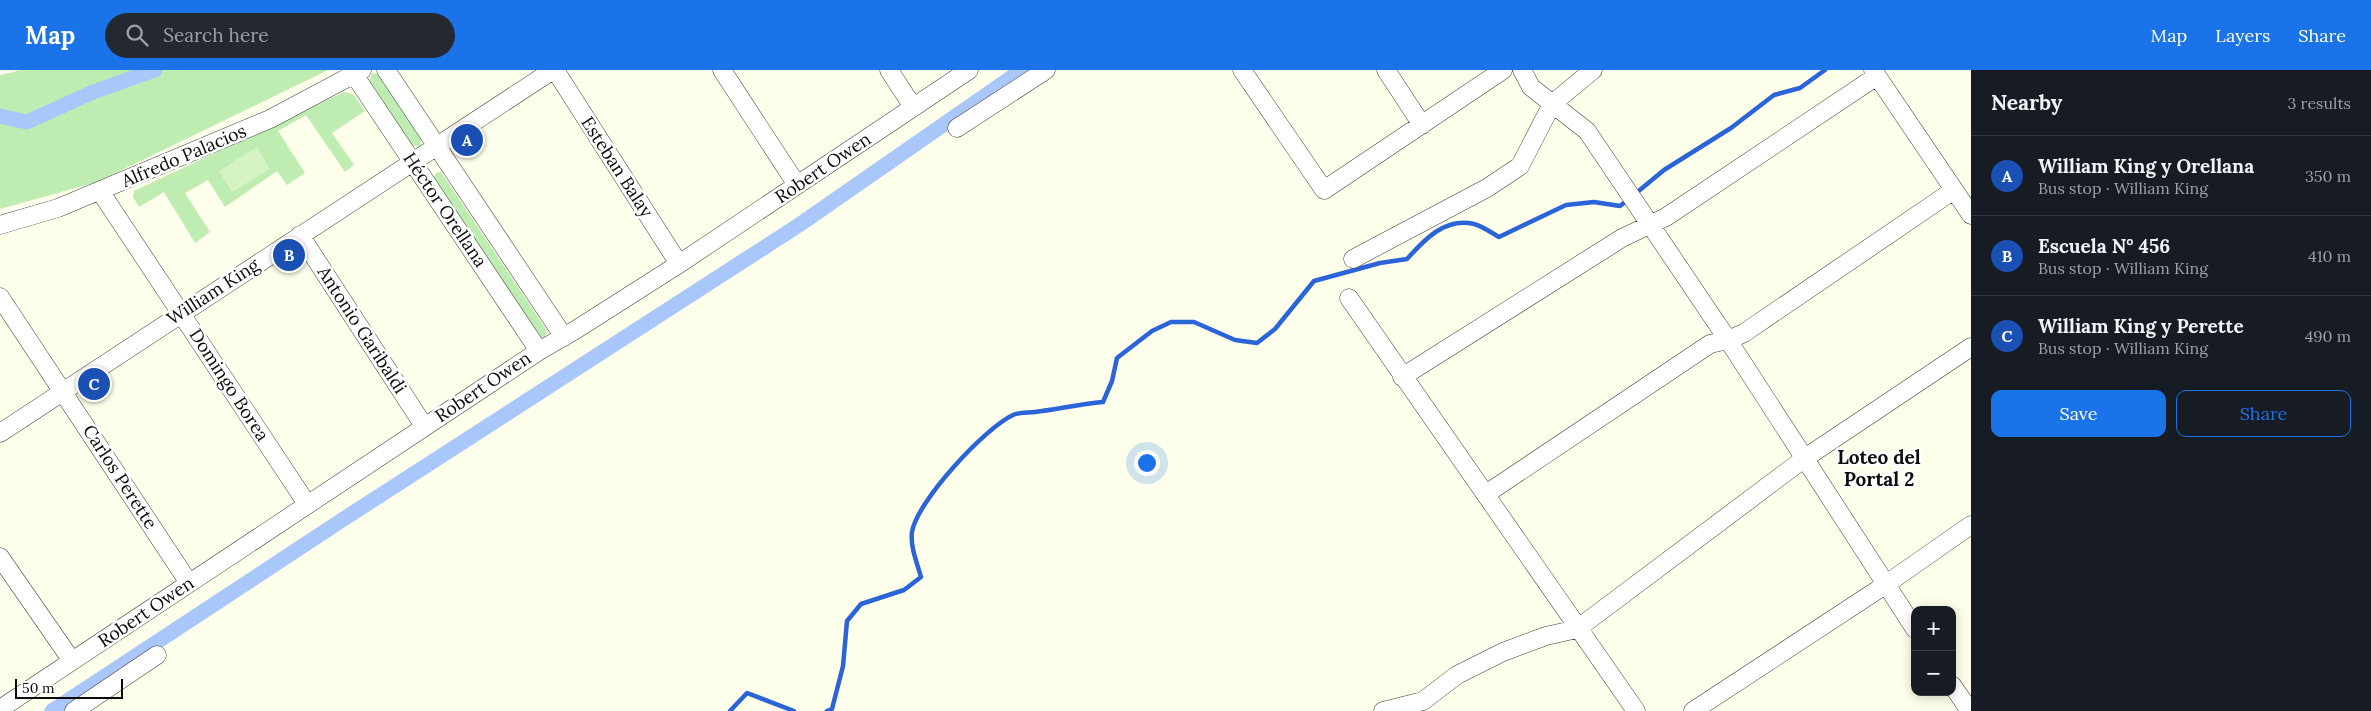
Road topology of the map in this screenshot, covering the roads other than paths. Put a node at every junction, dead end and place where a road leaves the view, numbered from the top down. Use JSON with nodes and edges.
{"nodes":[{"id":1,"x":386,"y":70,"type":"edge"},
{"id":2,"x":554,"y":70,"type":"edge"},
{"id":3,"x":722,"y":70,"type":"edge"},
{"id":4,"x":889,"y":70,"type":"edge"},
{"id":5,"x":969,"y":70,"type":"edge"},
{"id":6,"x":1046,"y":70,"type":"edge"},
{"id":7,"x":1242,"y":70,"type":"edge"},
{"id":8,"x":1386,"y":70,"type":"edge"},
{"id":9,"x":1503,"y":70,"type":"edge"},
{"id":10,"x":1522,"y":70,"type":"edge"},
{"id":11,"x":1593,"y":70,"type":"edge"},
{"id":12,"x":356,"y":72,"type":"edge"},
{"id":13,"x":1875,"y":73,"type":"edge"},
{"id":14,"x":1552,"y":104,"type":"junction"},
{"id":15,"x":913,"y":107,"type":"junction"},
{"id":16,"x":1422,"y":125,"type":"junction"},
{"id":17,"x":957,"y":128,"type":"dead end"},
{"id":18,"x":437,"y":146,"type":"junction"},
{"id":19,"x":412,"y":162,"type":"junction"},
{"id":20,"x":797,"y":185,"type":"junction"},
{"id":21,"x":1954,"y":190,"type":"junction"},
{"id":22,"x":100,"y":192,"type":"junction"},
{"id":23,"x":1971,"y":215,"type":"edge"},
{"id":24,"x":1647,"y":220,"type":"junction"},
{"id":25,"x":0,"y":225,"type":"edge"},
{"id":26,"x":300,"y":235,"type":"junction"},
{"id":27,"x":1353,"y":259,"type":"dead end"},
{"id":28,"x":679,"y":264,"type":"junction"},
{"id":29,"x":0,"y":297,"type":"edge"},
{"id":30,"x":1349,"y":298,"type":"dead end"},
{"id":31,"x":181,"y":312,"type":"junction"},
{"id":32,"x":564,"y":337,"type":"junction"},
{"id":33,"x":1728,"y":340,"type":"junction"},
{"id":34,"x":1971,"y":347,"type":"edge"},
{"id":35,"x":539,"y":351,"type":"junction"},
{"id":36,"x":1402,"y":377,"type":"junction"},
{"id":37,"x":62,"y":391,"type":"junction"},
{"id":38,"x":424,"y":426,"type":"junction"},
{"id":39,"x":0,"y":433,"type":"edge"},
{"id":40,"x":1805,"y":458,"type":"junction"},
{"id":41,"x":1486,"y":494,"type":"junction"},
{"id":42,"x":308,"y":504,"type":"junction"},
{"id":43,"x":1971,"y":525,"type":"edge"},
{"id":44,"x":0,"y":557,"type":"edge"},
{"id":45,"x":189,"y":583,"type":"junction"},
{"id":46,"x":1886,"y":585,"type":"junction"},
{"id":47,"x":1911,"y":623,"type":"edge"},
{"id":48,"x":1577,"y":628,"type":"junction"},
{"id":49,"x":157,"y":655,"type":"dead end"},
{"id":50,"x":72,"y":661,"type":"junction"},
{"id":51,"x":1956,"y":693,"type":"edge"},
{"id":52,"x":1964,"y":706,"type":"edge"},
{"id":53,"x":0,"y":709,"type":"edge"},
{"id":54,"x":74,"y":711,"type":"edge"},
{"id":55,"x":1383,"y":711,"type":"edge"},
{"id":56,"x":1636,"y":711,"type":"edge"},
{"id":57,"x":1693,"y":711,"type":"edge"}],
"edges":[{"from":1,"to":18,"type":"street","name":"Héctor Orellana"},
{"from":2,"to":18,"type":"street","name":"William King"},
{"from":2,"to":28,"type":"street","name":"Esteban Balay"},
{"from":3,"to":20,"type":"street"},
{"from":4,"to":15,"type":"street"},
{"from":5,"to":15,"type":"street","name":"Robert Owen"},
{"from":6,"to":17,"type":"street"},
{"from":7,"to":16,"type":"street"},
{"from":8,"to":16,"type":"street"},
{"from":9,"to":16,"type":"street"},
{"from":10,"to":14,"type":"street"},
{"from":11,"to":14,"type":"street"},
{"from":12,"to":19,"type":"street","name":"Héctor Orellana"},
{"from":12,"to":22,"type":"street","name":"Alfredo Palacios"},
{"from":13,"to":21,"type":"street"},
{"from":13,"to":24,"type":"street"},
{"from":14,"to":24,"type":"street"},
{"from":14,"to":27,"type":"street"},
{"from":15,"to":20,"type":"street","name":"Robert Owen"},
{"from":18,"to":19,"type":"street","name":"William King"},
{"from":18,"to":32,"type":"street","name":"Héctor Orellana"},
{"from":19,"to":26,"type":"street","name":"William King"},
{"from":19,"to":35,"type":"street","name":"Héctor Orellana"},
{"from":20,"to":28,"type":"street","name":"Robert Owen"},
{"from":21,"to":23,"type":"street"},
{"from":21,"to":33,"type":"street"},
{"from":22,"to":25,"type":"street","name":"Alfredo Palacios"},
{"from":22,"to":31,"type":"street","name":"Domingo Borea"},
{"from":24,"to":33,"type":"street"},
{"from":24,"to":36,"type":"street"},
{"from":26,"to":31,"type":"street","name":"William King"},
{"from":26,"to":38,"type":"street","name":"Antonio Garibaldi"},
{"from":28,"to":32,"type":"street","name":"Robert Owen"},
{"from":29,"to":37,"type":"street","name":"Carlos Perette"},
{"from":30,"to":36,"type":"street"},
{"from":31,"to":37,"type":"street","name":"William King"},
{"from":31,"to":42,"type":"street","name":"Domingo Borea"},
{"from":32,"to":35,"type":"street","name":"Robert Owen"},
{"from":33,"to":40,"type":"street"},
{"from":33,"to":41,"type":"street"},
{"from":34,"to":40,"type":"street"},
{"from":35,"to":38,"type":"street","name":"Robert Owen"},
{"from":36,"to":41,"type":"street"},
{"from":37,"to":39,"type":"street","name":"William King"},
{"from":37,"to":45,"type":"street","name":"Carlos Perette"},
{"from":38,"to":42,"type":"street","name":"Robert Owen"},
{"from":40,"to":46,"type":"street"},
{"from":40,"to":48,"type":"street"},
{"from":41,"to":48,"type":"street"},
{"from":42,"to":45,"type":"street","name":"Robert Owen"},
{"from":43,"to":46,"type":"street"},
{"from":44,"to":50,"type":"street"},
{"from":45,"to":50,"type":"street","name":"Robert Owen"},
{"from":46,"to":47,"type":"street"},
{"from":46,"to":57,"type":"street"},
{"from":48,"to":55,"type":"street"},
{"from":48,"to":56,"type":"street"},
{"from":49,"to":54,"type":"street"},
{"from":50,"to":53,"type":"street","name":"Robert Owen"},
{"from":51,"to":52,"type":"street"}]}
